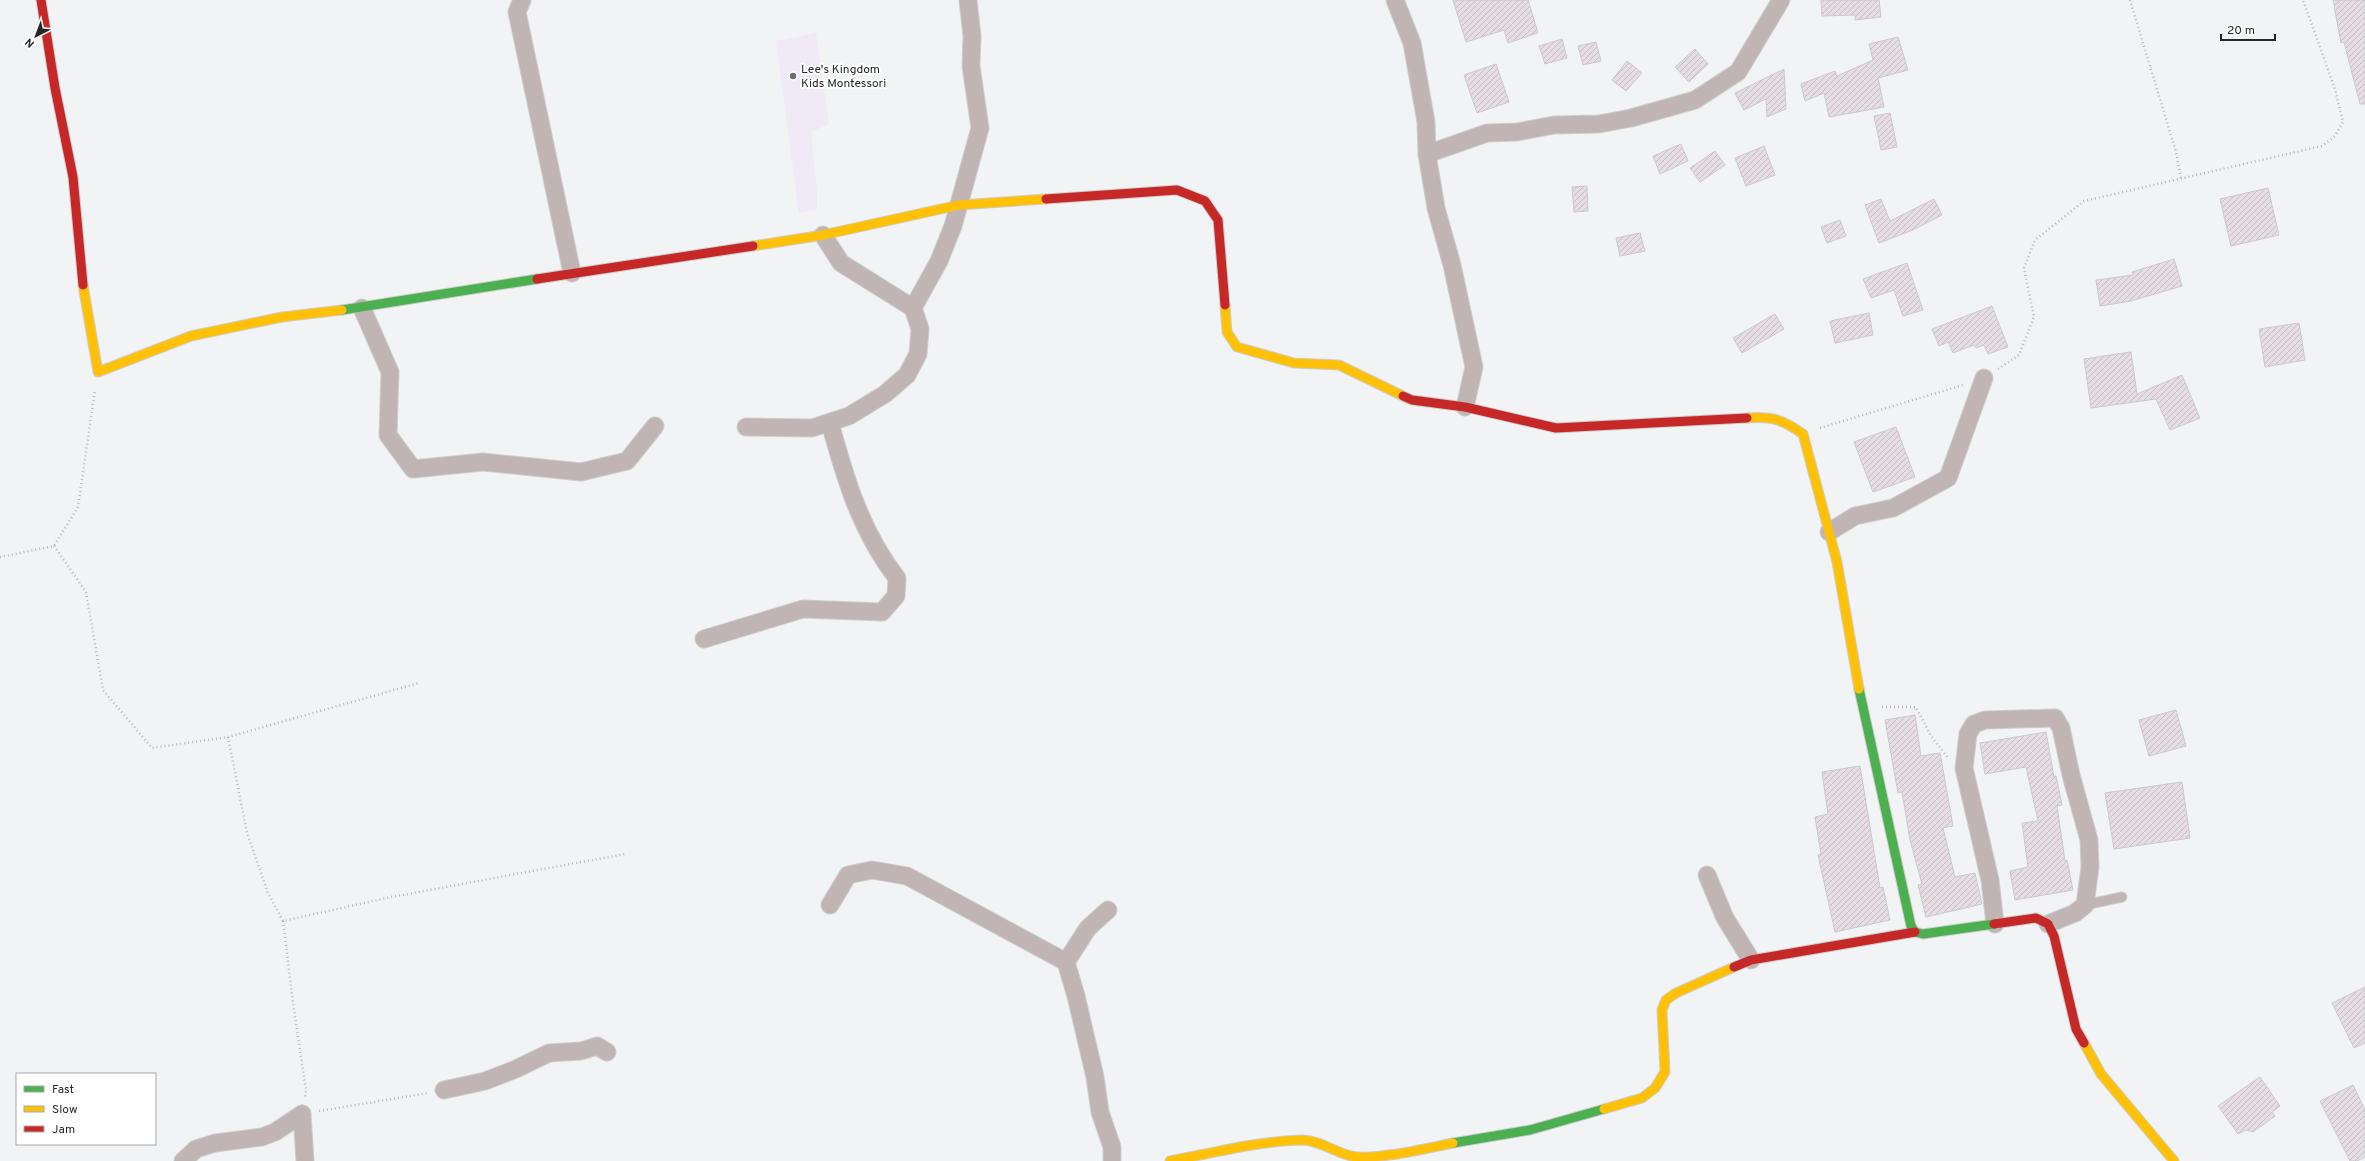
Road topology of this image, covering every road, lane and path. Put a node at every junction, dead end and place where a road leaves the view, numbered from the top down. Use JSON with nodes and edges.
{"nodes":[{"id":1,"x":41,"y":0,"type":"edge"},
{"id":2,"x":522,"y":0,"type":"edge"},
{"id":3,"x":968,"y":0,"type":"edge"},
{"id":4,"x":1395,"y":0,"type":"edge"},
{"id":5,"x":1781,"y":0,"type":"edge"},
{"id":6,"x":2130,"y":0,"type":"edge"},
{"id":7,"x":2303,"y":0,"type":"edge"},
{"id":8,"x":1426,"y":154,"type":"junction"},
{"id":9,"x":2181,"y":178,"type":"junction"},
{"id":10,"x":959,"y":205,"type":"junction"},
{"id":11,"x":823,"y":235,"type":"junction"},
{"id":12,"x":572,"y":273,"type":"junction"},
{"id":13,"x":362,"y":308,"type":"junction"},
{"id":14,"x":913,"y":308,"type":"junction"},
{"id":15,"x":98,"y":372,"type":"junction"},
{"id":16,"x":1984,"y":378,"type":"junction"},
{"id":17,"x":1465,"y":407,"type":"junction"},
{"id":18,"x":830,"y":423,"type":"junction"},
{"id":19,"x":655,"y":426,"type":"dead end"},
{"id":20,"x":746,"y":426,"type":"dead end"},
{"id":21,"x":1803,"y":434,"type":"junction"},
{"id":22,"x":1829,"y":532,"type":"junction"},
{"id":23,"x":54,"y":546,"type":"junction"},
{"id":24,"x":0,"y":557,"type":"edge"},
{"id":25,"x":704,"y":639,"type":"dead end"},
{"id":26,"x":419,"y":683,"type":"dead end"},
{"id":27,"x":1861,"y":703,"type":"junction"},
{"id":28,"x":228,"y":736,"type":"junction"},
{"id":29,"x":1964,"y":768,"type":"junction"},
{"id":30,"x":625,"y":854,"type":"dead end"},
{"id":31,"x":1708,"y":875,"type":"dead end"},
{"id":32,"x":2122,"y":897,"type":"dead end"},
{"id":33,"x":830,"y":905,"type":"dead end"},
{"id":34,"x":2085,"y":905,"type":"junction"},
{"id":35,"x":1108,"y":910,"type":"dead end"},
{"id":36,"x":284,"y":921,"type":"junction"},
{"id":37,"x":1995,"y":924,"type":"junction"},
{"id":38,"x":2048,"y":924,"type":"junction"},
{"id":39,"x":1915,"y":932,"type":"junction"},
{"id":40,"x":1751,"y":960,"type":"junction"},
{"id":41,"x":1066,"y":962,"type":"junction"},
{"id":42,"x":608,"y":1052,"type":"dead end"},
{"id":43,"x":444,"y":1090,"type":"joint"},
{"id":44,"x":302,"y":1114,"type":"junction"},
{"id":45,"x":183,"y":1161,"type":"edge"},
{"id":46,"x":305,"y":1161,"type":"edge"},
{"id":47,"x":1112,"y":1161,"type":"edge"},
{"id":48,"x":1170,"y":1161,"type":"edge"},
{"id":49,"x":2174,"y":1161,"type":"edge"}],
"edges":[{"from":1,"to":15,"type":"street"},
{"from":2,"to":12,"type":"street"},
{"from":3,"to":10,"type":"street"},
{"from":4,"to":8,"type":"street"},
{"from":5,"to":8,"type":"street"},
{"from":6,"to":9,"type":"path"},
{"from":7,"to":9,"type":"path"},
{"from":8,"to":17,"type":"street"},
{"from":9,"to":16,"type":"path"},
{"from":10,"to":11,"type":"street"},
{"from":10,"to":14,"type":"street"},
{"from":10,"to":17,"type":"street"},
{"from":11,"to":12,"type":"street"},
{"from":11,"to":14,"type":"street"},
{"from":12,"to":13,"type":"street"},
{"from":13,"to":15,"type":"street"},
{"from":13,"to":19,"type":"street"},
{"from":14,"to":18,"type":"street"},
{"from":15,"to":23,"type":"path"},
{"from":16,"to":21,"type":"path"},
{"from":16,"to":22,"type":"street"},
{"from":17,"to":21,"type":"street"},
{"from":18,"to":20,"type":"street"},
{"from":18,"to":25,"type":"street"},
{"from":21,"to":22,"type":"street"},
{"from":22,"to":27,"type":"street"},
{"from":23,"to":24,"type":"path"},
{"from":23,"to":28,"type":"path"},
{"from":26,"to":28,"type":"path"},
{"from":27,"to":29,"type":"path"},
{"from":27,"to":39,"type":"street"},
{"from":28,"to":36,"type":"path"},
{"from":29,"to":34,"type":"street"},
{"from":29,"to":37,"type":"street"},
{"from":30,"to":36,"type":"path"},
{"from":31,"to":40,"type":"street"},
{"from":32,"to":34,"type":"lane"},
{"from":33,"to":41,"type":"street"},
{"from":34,"to":38,"type":"street"},
{"from":35,"to":41,"type":"street"},
{"from":36,"to":44,"type":"path"},
{"from":37,"to":38,"type":"street"},
{"from":37,"to":39,"type":"street"},
{"from":38,"to":49,"type":"street"},
{"from":39,"to":40,"type":"street"},
{"from":40,"to":48,"type":"street"},
{"from":41,"to":47,"type":"street"},
{"from":42,"to":43,"type":"street"},
{"from":43,"to":44,"type":"path"},
{"from":44,"to":45,"type":"street"},
{"from":44,"to":46,"type":"street"}]}
